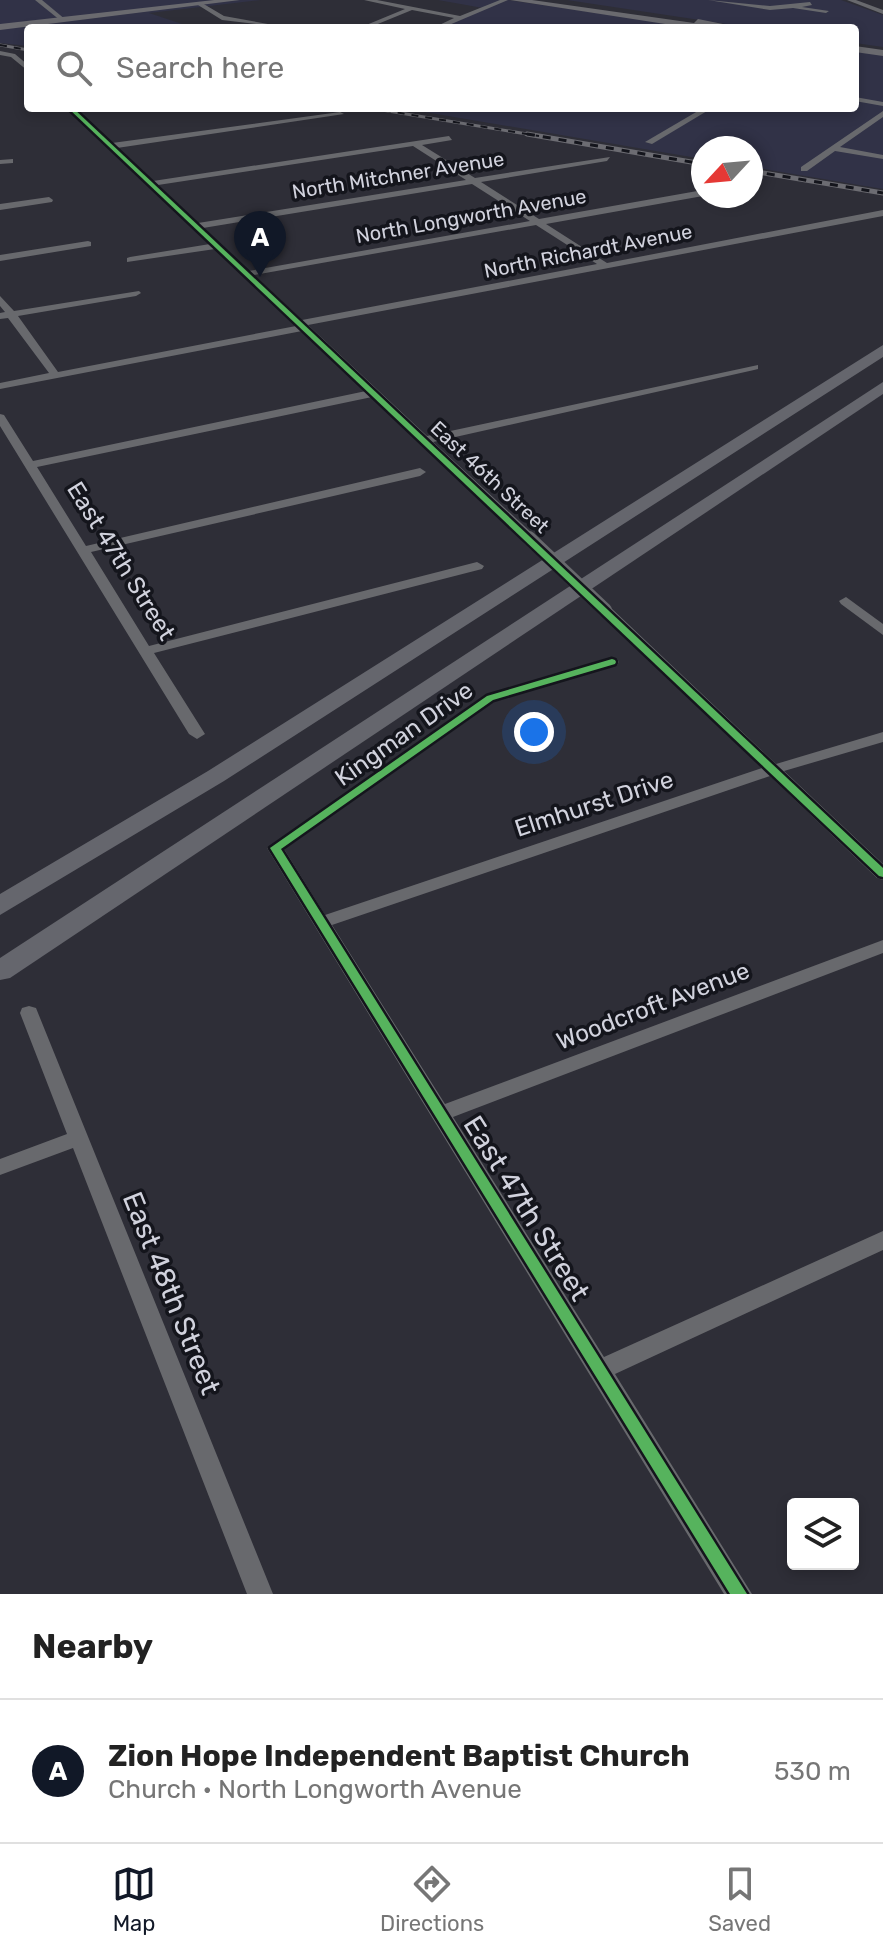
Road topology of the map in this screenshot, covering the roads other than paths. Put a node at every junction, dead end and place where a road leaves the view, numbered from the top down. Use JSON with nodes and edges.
{"nodes":[{"id":1,"x":38,"y":0,"type":"edge"},
{"id":2,"x":236,"y":0,"type":"edge"},
{"id":3,"x":367,"y":0,"type":"edge"},
{"id":4,"x":505,"y":0,"type":"edge"},
{"id":5,"x":514,"y":0,"type":"edge"},
{"id":6,"x":547,"y":0,"type":"edge"},
{"id":7,"x":711,"y":0,"type":"edge"},
{"id":8,"x":801,"y":0,"type":"edge"},
{"id":9,"x":850,"y":0,"type":"edge"},
{"id":10,"x":200,"y":4,"type":"junction"},
{"id":11,"x":810,"y":4,"type":"junction"},
{"id":12,"x":784,"y":7,"type":"junction"},
{"id":13,"x":410,"y":10,"type":"junction"},
{"id":14,"x":883,"y":12,"type":"edge"},
{"id":15,"x":462,"y":18,"type":"junction"},
{"id":16,"x":63,"y":20,"type":"junction"},
{"id":17,"x":245,"y":22,"type":"junction"},
{"id":18,"x":24,"y":24,"type":"edge"},
{"id":19,"x":27,"y":24,"type":"edge"},
{"id":20,"x":239,"y":24,"type":"edge"},
{"id":21,"x":259,"y":24,"type":"edge"},
{"id":22,"x":373,"y":24,"type":"edge"},
{"id":23,"x":446,"y":24,"type":"edge"},
{"id":24,"x":682,"y":24,"type":"edge"},
{"id":25,"x":711,"y":24,"type":"edge"},
{"id":26,"x":0,"y":27,"type":"edge"},
{"id":27,"x":859,"y":48,"type":"edge"},
{"id":28,"x":883,"y":51,"type":"edge"},
{"id":29,"x":0,"y":53,"type":"edge"},
{"id":30,"x":24,"y":65,"type":"edge"},
{"id":31,"x":859,"y":100,"type":"edge"},
{"id":32,"x":883,"y":104,"type":"edge"},
{"id":33,"x":74,"y":112,"type":"edge"},
{"id":34,"x":701,"y":112,"type":"edge"},
{"id":35,"x":883,"y":113,"type":"edge"},
{"id":36,"x":340,"y":114,"type":"dead end"},
{"id":37,"x":449,"y":138,"type":"dead end"},
{"id":38,"x":649,"y":142,"type":"dead end"},
{"id":39,"x":416,"y":144,"type":"junction"},
{"id":40,"x":111,"y":146,"type":"junction"},
{"id":41,"x":832,"y":148,"type":"junction"},
{"id":42,"x":883,"y":157,"type":"edge"},
{"id":43,"x":607,"y":159,"type":"dead end"},
{"id":44,"x":10,"y":161,"type":"dead end"},
{"id":45,"x":0,"y":162,"type":"edge"},
{"id":46,"x":804,"y":169,"type":"dead end"},
{"id":47,"x":474,"y":181,"type":"junction"},
{"id":48,"x":150,"y":184,"type":"junction"},
{"id":49,"x":691,"y":195,"type":"edge"},
{"id":50,"x":49,"y":200,"type":"dead end"},
{"id":51,"x":0,"y":207,"type":"edge"},
{"id":52,"x":883,"y":213,"type":"edge"},
{"id":53,"x":538,"y":222,"type":"junction"},
{"id":54,"x":196,"y":226,"type":"junction"},
{"id":55,"x":88,"y":244,"type":"dead end"},
{"id":56,"x":217,"y":246,"type":"junction"},
{"id":57,"x":0,"y":258,"type":"edge"},
{"id":58,"x":130,"y":260,"type":"dead end"},
{"id":59,"x":606,"y":266,"type":"junction"},
{"id":60,"x":246,"y":274,"type":"junction"},
{"id":61,"x":136,"y":293,"type":"dead end"},
{"id":62,"x":0,"y":299,"type":"edge"},
{"id":63,"x":6,"y":315,"type":"edge"},
{"id":64,"x":302,"y":326,"type":"junction"},
{"id":65,"x":883,"y":350,"type":"edge"},
{"id":66,"x":754,"y":367,"type":"dead end"},
{"id":67,"x":56,"y":376,"type":"junction"},
{"id":68,"x":0,"y":386,"type":"edge"},
{"id":69,"x":883,"y":387,"type":"edge"},
{"id":70,"x":374,"y":393,"type":"junction"},
{"id":71,"x":0,"y":417,"type":"edge"},
{"id":72,"x":425,"y":440,"type":"junction"},
{"id":73,"x":30,"y":465,"type":"junction"},
{"id":74,"x":420,"y":472,"type":"dead end"},
{"id":75,"x":84,"y":550,"type":"junction"},
{"id":76,"x":477,"y":566,"type":"dead end"},
{"id":77,"x":846,"y":601,"type":"dead end"},
{"id":78,"x":883,"y":631,"type":"edge"},
{"id":79,"x":147,"y":651,"type":"junction"},
{"id":80,"x":612,"y":662,"type":"dead end"},
{"id":81,"x":197,"y":734,"type":"dead end"},
{"id":82,"x":883,"y":737,"type":"edge"},
{"id":83,"x":775,"y":772,"type":"junction"},
{"id":84,"x":275,"y":848,"type":"joint"},
{"id":85,"x":883,"y":874,"type":"edge"},
{"id":86,"x":0,"y":906,"type":"edge"},
{"id":87,"x":322,"y":922,"type":"junction"},
{"id":88,"x":883,"y":946,"type":"edge"},
{"id":89,"x":0,"y":971,"type":"edge"},
{"id":90,"x":29,"y":1013,"type":"dead end"},
{"id":91,"x":441,"y":1114,"type":"junction"},
{"id":92,"x":78,"y":1138,"type":"junction"},
{"id":93,"x":0,"y":1167,"type":"edge"},
{"id":94,"x":883,"y":1240,"type":"edge"},
{"id":95,"x":599,"y":1370,"type":"junction"},
{"id":96,"x":260,"y":1594,"type":"edge"},
{"id":97,"x":739,"y":1594,"type":"edge"}],
"edges":[{"from":1,"to":16,"type":"street"},
{"from":2,"to":10,"type":"main road"},
{"from":3,"to":13,"type":"street"},
{"from":4,"to":15,"type":"street"},
{"from":5,"to":24,"type":"main road"},
{"from":6,"to":25,"type":"main road"},
{"from":7,"to":12,"type":"street"},
{"from":8,"to":11,"type":"street"},
{"from":9,"to":14,"type":"street"},
{"from":10,"to":16,"type":"main road"},
{"from":10,"to":17,"type":"street"},
{"from":11,"to":12,"type":"street"},
{"from":11,"to":12,"type":"street"},
{"from":13,"to":15,"type":"street"},
{"from":13,"to":22,"type":"street"},
{"from":15,"to":23,"type":"street"},
{"from":16,"to":19,"type":"main road"},
{"from":17,"to":20,"type":"street"},
{"from":17,"to":21,"type":"street"},
{"from":18,"to":26,"type":"main road"},
{"from":27,"to":28,"type":"main road"},
{"from":29,"to":30,"type":"street"},
{"from":31,"to":32,"type":"street"},
{"from":33,"to":40,"type":"street","name":"East 46th Street"},
{"from":34,"to":38,"type":"street"},
{"from":35,"to":41,"type":"street"},
{"from":36,"to":40,"type":"street"},
{"from":37,"to":39,"type":"street"},
{"from":39,"to":47,"type":"street"},
{"from":39,"to":48,"type":"street"},
{"from":40,"to":48,"type":"street","name":"East 46th Street"},
{"from":41,"to":42,"type":"street"},
{"from":41,"to":46,"type":"street"},
{"from":43,"to":47,"type":"street","name":"North Mitchner Avenue"},
{"from":44,"to":45,"type":"street"},
{"from":47,"to":53,"type":"street"},
{"from":47,"to":54,"type":"street","name":"North Mitchner Avenue"},
{"from":48,"to":54,"type":"street","name":"East 46th Street"},
{"from":49,"to":53,"type":"street","name":"North Longworth Avenue"},
{"from":50,"to":51,"type":"street"},
{"from":52,"to":59,"type":"street","name":"North Richardt Avenue"},
{"from":53,"to":59,"type":"street"},
{"from":53,"to":60,"type":"street","name":"North Longworth Avenue"},
{"from":54,"to":56,"type":"street","name":"East 46th Street"},
{"from":55,"to":57,"type":"street"},
{"from":56,"to":58,"type":"street"},
{"from":56,"to":60,"type":"street","name":"East 46th Street"},
{"from":59,"to":64,"type":"street","name":"North Richardt Avenue"},
{"from":60,"to":64,"type":"street","name":"East 46th Street"},
{"from":61,"to":63,"type":"street"},
{"from":62,"to":63,"type":"street"},
{"from":63,"to":67,"type":"street"},
{"from":64,"to":67,"type":"street","name":"North Richardt Avenue"},
{"from":64,"to":70,"type":"street","name":"East 46th Street"},
{"from":65,"to":86,"type":"highway"},
{"from":66,"to":72,"type":"street"},
{"from":67,"to":68,"type":"street","name":"North Richardt Avenue"},
{"from":69,"to":89,"type":"highway"},
{"from":70,"to":72,"type":"street","name":"East 46th Street"},
{"from":70,"to":73,"type":"street"},
{"from":71,"to":73,"type":"street","name":"East 47th Street"},
{"from":72,"to":83,"type":"street","name":"East 46th Street","bridge":true},
{"from":73,"to":75,"type":"street","name":"East 47th Street"},
{"from":74,"to":75,"type":"street"},
{"from":75,"to":79,"type":"street","name":"East 47th Street"},
{"from":76,"to":79,"type":"street"},
{"from":77,"to":78,"type":"street"},
{"from":79,"to":81,"type":"street","name":"East 47th Street"},
{"from":80,"to":84,"type":"street","name":"Kingman Drive"},
{"from":82,"to":83,"type":"street","name":"Elmhurst Drive"},
{"from":83,"to":85,"type":"street","name":"East 46th Street"},
{"from":83,"to":87,"type":"street","name":"Elmhurst Drive"},
{"from":84,"to":87,"type":"street","name":"East 47th Street"},
{"from":87,"to":91,"type":"street","name":"East 47th Street"},
{"from":88,"to":91,"type":"street","name":"Woodcroft Avenue"},
{"from":90,"to":92,"type":"street","name":"East 48th Street"},
{"from":91,"to":95,"type":"street","name":"East 47th Street"},
{"from":92,"to":93,"type":"street"},
{"from":92,"to":96,"type":"street","name":"East 48th Street"},
{"from":94,"to":95,"type":"street"},
{"from":95,"to":97,"type":"street","name":"East 47th Street"}]}
